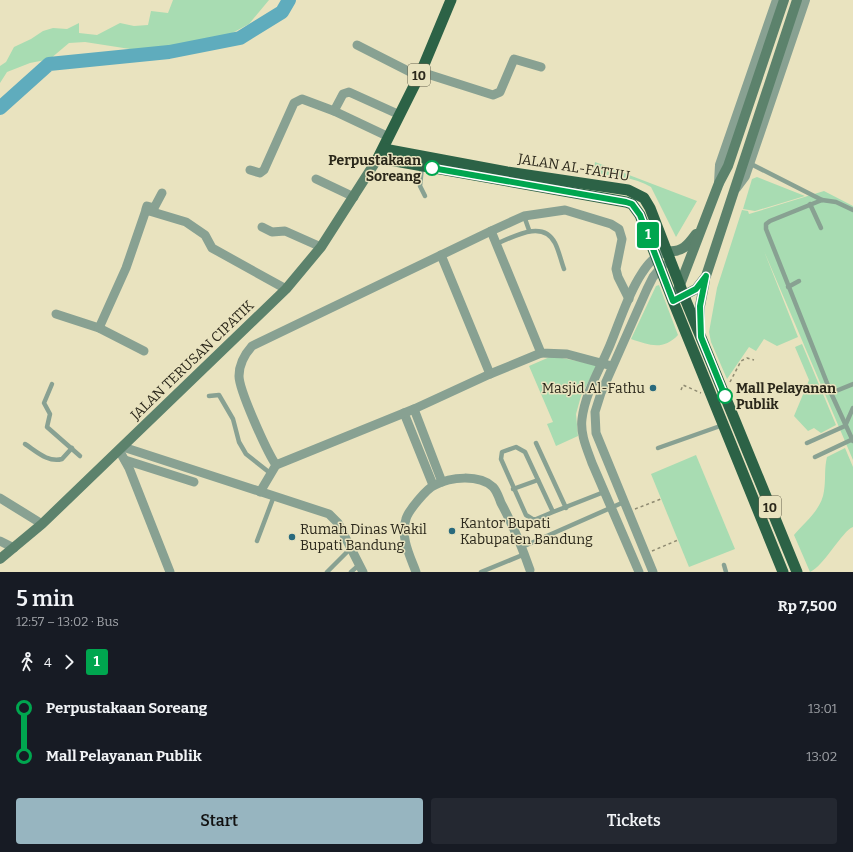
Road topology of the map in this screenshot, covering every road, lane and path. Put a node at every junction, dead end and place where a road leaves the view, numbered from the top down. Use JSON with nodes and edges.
{"nodes":[{"id":1,"x":451,"y":0,"type":"edge"},
{"id":2,"x":776,"y":0,"type":"edge"},
{"id":3,"x":784,"y":0,"type":"edge"},
{"id":4,"x":797,"y":0,"type":"edge"},
{"id":5,"x":805,"y":0,"type":"edge"},
{"id":6,"x":357,"y":45,"type":"dead end"},
{"id":7,"x":541,"y":68,"type":"dead end"},
{"id":8,"x":420,"y":74,"type":"junction"},
{"id":9,"x":334,"y":111,"type":"junction"},
{"id":10,"x":400,"y":115,"type":"junction"},
{"id":11,"x":389,"y":137,"type":"junction"},
{"id":12,"x":381,"y":154,"type":"junction"},
{"id":13,"x":749,"y":163,"type":"junction"},
{"id":14,"x":422,"y":166,"type":"junction"},
{"id":15,"x":250,"y":170,"type":"dead end"},
{"id":16,"x":506,"y":176,"type":"junction"},
{"id":17,"x":316,"y":179,"type":"dead end"},
{"id":18,"x":719,"y":183,"type":"junction"},
{"id":19,"x":736,"y":188,"type":"junction"},
{"id":20,"x":162,"y":193,"type":"dead end"},
{"id":21,"x":425,"y":196,"type":"dead end"},
{"id":22,"x":354,"y":197,"type":"junction"},
{"id":23,"x":822,"y":200,"type":"junction"},
{"id":24,"x":810,"y":204,"type":"junction"},
{"id":25,"x":146,"y":210,"type":"junction"},
{"id":26,"x":853,"y":210,"type":"edge"},
{"id":27,"x":524,"y":216,"type":"junction"},
{"id":28,"x":705,"y":221,"type":"junction"},
{"id":29,"x":262,"y":227,"type":"dead end"},
{"id":30,"x":821,"y":228,"type":"dead end"},
{"id":31,"x":529,"y":230,"type":"junction"},
{"id":32,"x":491,"y":231,"type":"junction"},
{"id":33,"x":496,"y":244,"type":"junction"},
{"id":34,"x":321,"y":247,"type":"junction"},
{"id":35,"x":669,"y":255,"type":"junction"},
{"id":36,"x":441,"y":256,"type":"junction"},
{"id":37,"x":656,"y":256,"type":"junction"},
{"id":38,"x":660,"y":267,"type":"junction"},
{"id":39,"x":564,"y":269,"type":"dead end"},
{"id":40,"x":706,"y":276,"type":"junction"},
{"id":41,"x":799,"y":281,"type":"dead end"},
{"id":42,"x":788,"y":287,"type":"junction"},
{"id":43,"x":286,"y":289,"type":"junction"},
{"id":44,"x":682,"y":291,"type":"junction"},
{"id":45,"x":629,"y":299,"type":"junction"},
{"id":46,"x":673,"y":301,"type":"junction"},
{"id":47,"x":56,"y":314,"type":"dead end"},
{"id":48,"x":99,"y":328,"type":"junction"},
{"id":49,"x":701,"y":337,"type":"junction"},
{"id":50,"x":144,"y":351,"type":"dead end"},
{"id":51,"x":541,"y":353,"type":"junction"},
{"id":52,"x":602,"y":363,"type":"junction"},
{"id":53,"x":612,"y":366,"type":"junction"},
{"id":54,"x":490,"y":374,"type":"junction"},
{"id":55,"x":52,"y":384,"type":"dead end"},
{"id":56,"x":853,"y":384,"type":"edge"},
{"id":57,"x":831,"y":394,"type":"junction"},
{"id":58,"x":209,"y":396,"type":"dead end"},
{"id":59,"x":853,"y":408,"type":"edge"},
{"id":60,"x":414,"y":409,"type":"junction"},
{"id":61,"x":404,"y":413,"type":"junction"},
{"id":62,"x":723,"y":425,"type":"junction"},
{"id":63,"x":845,"y":426,"type":"junction"},
{"id":64,"x":852,"y":441,"type":"edge"},
{"id":65,"x":743,"y":442,"type":"junction"},
{"id":66,"x":807,"y":442,"type":"dead end"},
{"id":67,"x":536,"y":443,"type":"dead end"},
{"id":68,"x":24,"y":444,"type":"dead end"},
{"id":69,"x":732,"y":447,"type":"junction"},
{"id":70,"x":72,"y":448,"type":"junction"},
{"id":71,"x":121,"y":448,"type":"junction"},
{"id":72,"x":658,"y":448,"type":"dead end"},
{"id":73,"x":80,"y":456,"type":"dead end"},
{"id":74,"x":815,"y":457,"type":"dead end"},
{"id":75,"x":125,"y":460,"type":"junction"},
{"id":76,"x":276,"y":465,"type":"junction"},
{"id":77,"x":270,"y":473,"type":"junction"},
{"id":78,"x":538,"y":480,"type":"junction"},
{"id":79,"x":194,"y":482,"type":"dead end"},
{"id":80,"x":442,"y":482,"type":"junction"},
{"id":81,"x":433,"y":485,"type":"junction"},
{"id":82,"x":513,"y":489,"type":"junction"},
{"id":83,"x":260,"y":492,"type":"junction"},
{"id":84,"x":604,"y":492,"type":"junction"},
{"id":85,"x":274,"y":496,"type":"junction"},
{"id":86,"x":0,"y":498,"type":"edge"},
{"id":87,"x":661,"y":499,"type":"dead end"},
{"id":88,"x":624,"y":502,"type":"junction"},
{"id":89,"x":611,"y":507,"type":"junction"},
{"id":90,"x":566,"y":508,"type":"junction"},
{"id":91,"x":553,"y":512,"type":"junction"},
{"id":92,"x":628,"y":512,"type":"junction"},
{"id":93,"x":42,"y":524,"type":"junction"},
{"id":94,"x":678,"y":540,"type":"dead end"},
{"id":95,"x":0,"y":541,"type":"edge"},
{"id":96,"x":257,"y":541,"type":"dead end"},
{"id":97,"x":786,"y":545,"type":"junction"},
{"id":98,"x":14,"y":548,"type":"junction"},
{"id":99,"x":351,"y":548,"type":"junction"},
{"id":100,"x":523,"y":550,"type":"junction"},
{"id":101,"x":774,"y":550,"type":"junction"},
{"id":102,"x":645,"y":554,"type":"junction"},
{"id":103,"x":0,"y":559,"type":"edge"},
{"id":104,"x":724,"y":566,"type":"dead end"},
{"id":105,"x":361,"y":568,"type":"edge"},
{"id":106,"x":530,"y":570,"type":"dead end"},
{"id":107,"x":649,"y":571,"type":"edge"},
{"id":108,"x":170,"y":572,"type":"edge"},
{"id":109,"x":327,"y":572,"type":"edge"},
{"id":110,"x":351,"y":572,"type":"edge"},
{"id":111,"x":416,"y":572,"type":"edge"},
{"id":112,"x":480,"y":572,"type":"edge"},
{"id":113,"x":640,"y":572,"type":"edge"},
{"id":114,"x":726,"y":572,"type":"edge"},
{"id":115,"x":783,"y":572,"type":"edge"},
{"id":116,"x":797,"y":572,"type":"edge"}],
"edges":[{"from":1,"to":8,"type":"highway","number":"10"},
{"from":2,"to":18,"type":"street"},
{"from":3,"to":18,"type":"main road"},
{"from":4,"to":19,"type":"main road"},
{"from":5,"to":13,"type":"street"},
{"from":6,"to":8,"type":"street"},
{"from":7,"to":8,"type":"street"},
{"from":8,"to":10,"type":"highway","number":"10"},
{"from":9,"to":10,"type":"street"},
{"from":9,"to":11,"type":"street"},
{"from":9,"to":15,"type":"street"},
{"from":10,"to":11,"type":"highway","number":"10"},
{"from":11,"to":12,"type":"highway","number":"10"},
{"from":12,"to":14,"type":"highway","name":"JALAN AL-FATHU","number":"10"},
{"from":12,"to":16,"type":"highway","name":"JALAN AL-FATHU","number":"10"},
{"from":12,"to":22,"type":"main road","name":"JALAN TERUSAN CIPATIK"},
{"from":13,"to":19,"type":"street"},
{"from":13,"to":23,"type":"lane"},
{"from":14,"to":16,"type":"highway","name":"JALAN AL-FATHU","number":"10"},
{"from":14,"to":21,"type":"lane"},
{"from":16,"to":35,"type":"highway","name":"JALAN AL-FATHU","number":"10"},
{"from":16,"to":37,"type":"highway","name":"JALAN AL-FATHU","number":"10"},
{"from":17,"to":22,"type":"street"},
{"from":18,"to":28,"type":"main road"},
{"from":19,"to":40,"type":"main road"},
{"from":20,"to":25,"type":"street"},
{"from":22,"to":34,"type":"main road","name":"JALAN TERUSAN CIPATIK"},
{"from":23,"to":24,"type":"lane"},
{"from":23,"to":26,"type":"lane"},
{"from":24,"to":30,"type":"lane"},
{"from":24,"to":42,"type":"lane"},
{"from":25,"to":43,"type":"street"},
{"from":25,"to":48,"type":"street"},
{"from":27,"to":31,"type":"lane"},
{"from":27,"to":32,"type":"street"},
{"from":27,"to":45,"type":"street"},
{"from":28,"to":35,"type":"main road"},
{"from":28,"to":44,"type":"main road"},
{"from":29,"to":34,"type":"street"},
{"from":31,"to":33,"type":"lane"},
{"from":31,"to":39,"type":"lane"},
{"from":32,"to":33,"type":"street"},
{"from":32,"to":36,"type":"street"},
{"from":33,"to":51,"type":"street"},
{"from":34,"to":43,"type":"main road","name":"JALAN TERUSAN CIPATIK"},
{"from":35,"to":37,"type":"street"},
{"from":35,"to":38,"type":"street"},
{"from":35,"to":44,"type":"highway","name":"JALAN AL-FATHU","number":"10"},
{"from":36,"to":54,"type":"street"},
{"from":36,"to":76,"type":"street"},
{"from":37,"to":38,"type":"highway","name":"JALAN AL-FATHU","number":"10"},
{"from":37,"to":45,"type":"street"},
{"from":38,"to":46,"type":"highway","name":"JALAN AL-FATHU","number":"10"},
{"from":38,"to":53,"type":"street"},
{"from":40,"to":44,"type":"main road"},
{"from":40,"to":49,"type":"main road"},
{"from":41,"to":42,"type":"lane"},
{"from":42,"to":57,"type":"lane"},
{"from":43,"to":71,"type":"main road","name":"JALAN TERUSAN CIPATIK"},
{"from":44,"to":46,"type":"main road"},
{"from":44,"to":49,"type":"highway","name":"JALAN AL-FATHU","number":"10"},
{"from":45,"to":52,"type":"street"},
{"from":46,"to":62,"type":"highway","name":"JALAN AL-FATHU","number":"10"},
{"from":47,"to":48,"type":"street"},
{"from":48,"to":50,"type":"street"},
{"from":49,"to":65,"type":"highway","name":"JALAN AL-FATHU","number":"10"},
{"from":51,"to":52,"type":"street"},
{"from":51,"to":54,"type":"street"},
{"from":52,"to":53,"type":"street"},
{"from":52,"to":84,"type":"street"},
{"from":53,"to":88,"type":"street"},
{"from":54,"to":60,"type":"street"},
{"from":55,"to":70,"type":"lane"},
{"from":56,"to":57,"type":"lane"},
{"from":57,"to":63,"type":"lane"},
{"from":58,"to":77,"type":"lane"},
{"from":59,"to":63,"type":"lane"},
{"from":60,"to":61,"type":"street"},
{"from":60,"to":80,"type":"street"},
{"from":61,"to":76,"type":"street"},
{"from":61,"to":81,"type":"street"},
{"from":62,"to":69,"type":"highway","name":"JALAN AL-FATHU","number":"10"},
{"from":62,"to":72,"type":"lane"},
{"from":63,"to":64,"type":"lane"},
{"from":63,"to":66,"type":"lane"},
{"from":64,"to":74,"type":"lane"},
{"from":65,"to":69,"type":"highway"},
{"from":65,"to":97,"type":"highway","name":"JALAN AL-FATHU","number":"10"},
{"from":67,"to":90,"type":"lane"},
{"from":68,"to":70,"type":"lane"},
{"from":69,"to":101,"type":"highway","name":"JALAN AL-FATHU","number":"10"},
{"from":70,"to":73,"type":"lane"},
{"from":71,"to":75,"type":"street"},
{"from":71,"to":83,"type":"street"},
{"from":71,"to":93,"type":"main road","name":"JALAN TERUSAN CIPATIK"},
{"from":75,"to":79,"type":"street"},
{"from":75,"to":108,"type":"street"},
{"from":76,"to":77,"type":"street"},
{"from":77,"to":83,"type":"street"},
{"from":78,"to":82,"type":"lane"},
{"from":78,"to":82,"type":"lane"},
{"from":78,"to":91,"type":"lane"},
{"from":80,"to":81,"type":"street"},
{"from":80,"to":100,"type":"street"},
{"from":81,"to":111,"type":"street"},
{"from":82,"to":91,"type":"lane"},
{"from":83,"to":85,"type":"street"},
{"from":84,"to":89,"type":"street"},
{"from":84,"to":90,"type":"lane"},
{"from":85,"to":96,"type":"lane"},
{"from":85,"to":99,"type":"street"},
{"from":86,"to":93,"type":"street"},
{"from":87,"to":92,"type":"path"},
{"from":88,"to":89,"type":"lane"},
{"from":88,"to":92,"type":"street"},
{"from":89,"to":100,"type":"lane"},
{"from":89,"to":113,"type":"street"},
{"from":90,"to":91,"type":"lane"},
{"from":92,"to":102,"type":"street"},
{"from":93,"to":98,"type":"main road","name":"JALAN TERUSAN CIPATIK"},
{"from":94,"to":102,"type":"path"},
{"from":95,"to":98,"type":"street"},
{"from":97,"to":101,"type":"highway"},
{"from":97,"to":116,"type":"highway","name":"JALAN AL-FATHU","number":"10"},
{"from":98,"to":103,"type":"main road","name":"JALAN TERUSAN CIPATIK"},
{"from":99,"to":105,"type":"street"},
{"from":99,"to":109,"type":"lane"},
{"from":100,"to":106,"type":"street"},
{"from":100,"to":112,"type":"lane"},
{"from":101,"to":115,"type":"highway","name":"JALAN AL-FATHU","number":"10"},
{"from":102,"to":107,"type":"street"},
{"from":104,"to":114,"type":"lane"},
{"from":105,"to":110,"type":"lane"}]}
